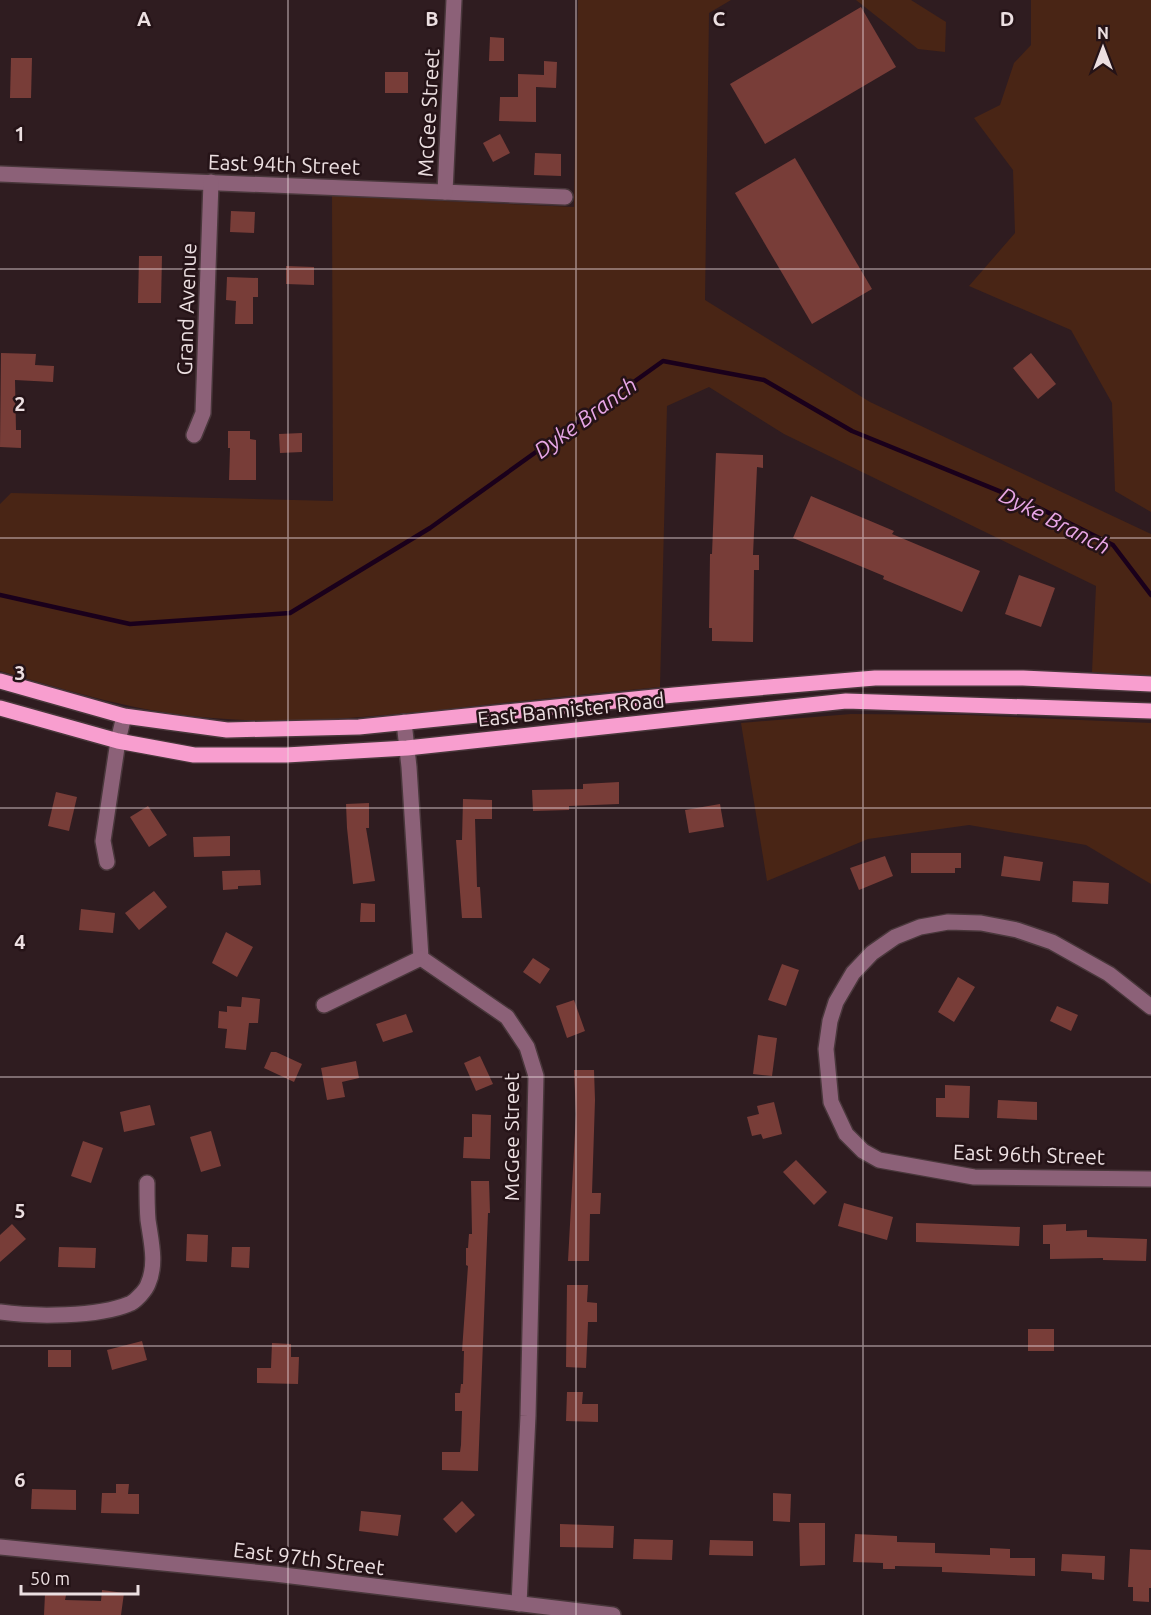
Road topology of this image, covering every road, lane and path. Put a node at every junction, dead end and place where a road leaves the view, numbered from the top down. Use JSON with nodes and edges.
{"nodes":[{"id":1,"x":454,"y":0,"type":"edge"},
{"id":2,"x":0,"y":174,"type":"edge"},
{"id":3,"x":211,"y":182,"type":"junction"},
{"id":4,"x":445,"y":192,"type":"junction"},
{"id":5,"x":566,"y":197,"type":"dead end"},
{"id":6,"x":194,"y":435,"type":"dead end"},
{"id":7,"x":0,"y":681,"type":"edge"},
{"id":8,"x":1151,"y":684,"type":"edge"},
{"id":9,"x":0,"y":708,"type":"edge"},
{"id":10,"x":1151,"y":711,"type":"edge"},
{"id":11,"x":124,"y":716,"type":"junction"},
{"id":12,"x":404,"y":722,"type":"junction"},
{"id":13,"x":118,"y":741,"type":"junction"},
{"id":14,"x":407,"y":748,"type":"junction"},
{"id":15,"x":107,"y":862,"type":"dead end"},
{"id":16,"x":421,"y":958,"type":"junction"},
{"id":17,"x":324,"y":1005,"type":"dead end"},
{"id":18,"x":1151,"y":1007,"type":"edge"},
{"id":19,"x":1151,"y":1179,"type":"edge"},
{"id":20,"x":147,"y":1183,"type":"dead end"},
{"id":21,"x":0,"y":1312,"type":"edge"},
{"id":22,"x":0,"y":1546,"type":"edge"},
{"id":23,"x":519,"y":1604,"type":"junction"},
{"id":24,"x":502,"y":1608,"type":"edge"},
{"id":25,"x":613,"y":1615,"type":"edge"}],
"edges":[{"from":1,"to":4,"type":"street","name":"McGee Street"},
{"from":2,"to":3,"type":"street","name":"East 94th Street"},
{"from":3,"to":4,"type":"street","name":"East 94th Street"},
{"from":3,"to":6,"type":"street","name":"Grand Avenue"},
{"from":4,"to":5,"type":"street","name":"East 94th Street"},
{"from":7,"to":11,"type":"main road","name":"East Bannister Road"},
{"from":8,"to":12,"type":"main road","name":"East Bannister Road"},
{"from":9,"to":13,"type":"main road","name":"East Bannister Road"},
{"from":10,"to":14,"type":"main road","name":"East Bannister Road"},
{"from":11,"to":12,"type":"main road","name":"East Bannister Road"},
{"from":11,"to":13,"type":"street"},
{"from":12,"to":14,"type":"street"},
{"from":13,"to":14,"type":"main road","name":"East Bannister Road"},
{"from":13,"to":15,"type":"street"},
{"from":14,"to":16,"type":"street"},
{"from":16,"to":17,"type":"street"},
{"from":16,"to":23,"type":"street","name":"McGee Street"},
{"from":18,"to":19,"type":"street","name":"East 96th Street"},
{"from":20,"to":21,"type":"street"},
{"from":22,"to":24,"type":"street","name":"East 97th Street"},
{"from":23,"to":24,"type":"street","name":"East 97th Street"},
{"from":23,"to":25,"type":"street","name":"East 97th Street"}]}
